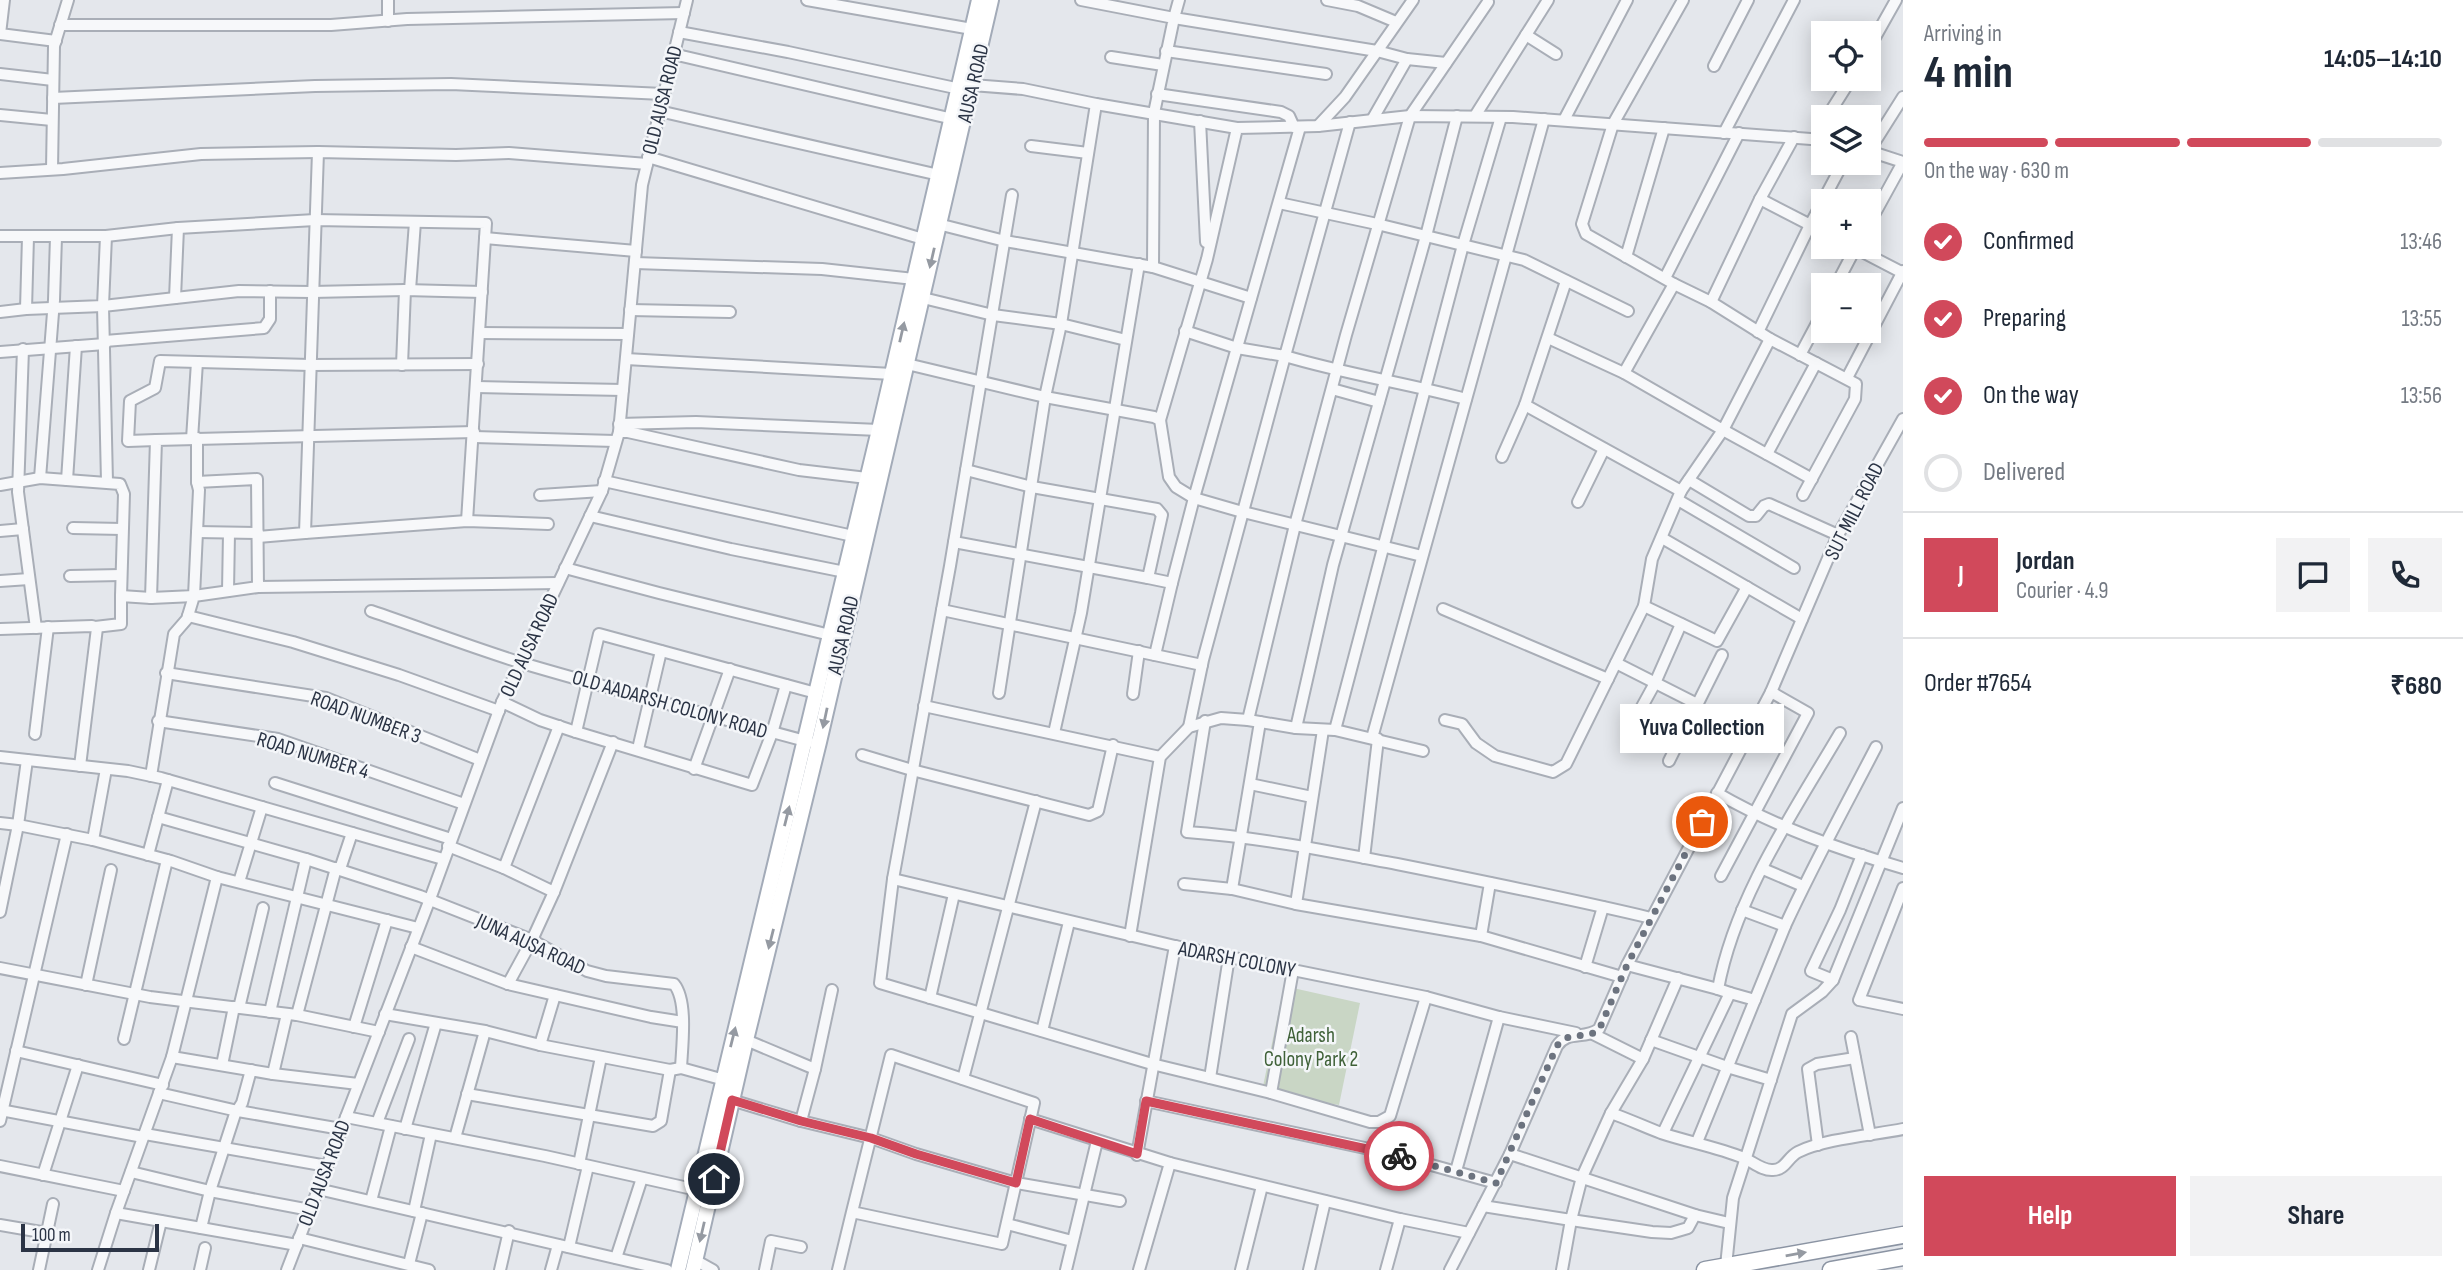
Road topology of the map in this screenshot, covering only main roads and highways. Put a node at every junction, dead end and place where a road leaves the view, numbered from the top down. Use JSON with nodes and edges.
{"nodes":[{"id":1,"x":979,"y":0,"type":"edge"},
{"id":2,"x":991,"y":0,"type":"edge"},
{"id":3,"x":966,"y":87,"type":"junction"},
{"id":4,"x":934,"y":223,"type":"junction"},
{"id":5,"x":812,"y":743,"type":"junction"},
{"id":6,"x":729,"y":1081,"type":"junction"},
{"id":7,"x":725,"y":1098,"type":"junction"},
{"id":8,"x":1903,"y":1235,"type":"edge"},
{"id":9,"x":1903,"y":1257,"type":"edge"},
{"id":10,"x":694,"y":1265,"type":"edge"},
{"id":11,"x":678,"y":1270,"type":"edge"},
{"id":12,"x":1705,"y":1270,"type":"edge"},
{"id":13,"x":1831,"y":1270,"type":"edge"}],
"edges":[{"from":1,"to":3,"type":"main road"},
{"from":2,"to":3,"type":"main road","name":"AUSA ROAD"},
{"from":3,"to":4,"type":"main road","name":"AUSA ROAD"},
{"from":3,"to":4,"type":"main road"},
{"from":4,"to":5,"type":"main road","name":"AUSA ROAD","one_way":true},
{"from":5,"to":4,"type":"main road","one_way":true},
{"from":6,"to":5,"type":"main road","one_way":true},
{"from":5,"to":6,"type":"main road","name":"AUSA ROAD","one_way":true},
{"from":6,"to":7,"type":"main road"},
{"from":7,"to":10,"type":"main road","one_way":true},
{"from":7,"to":11,"type":"main road"},
{"from":12,"to":8,"type":"highway","one_way":true},
{"from":9,"to":13,"type":"highway"}]}
